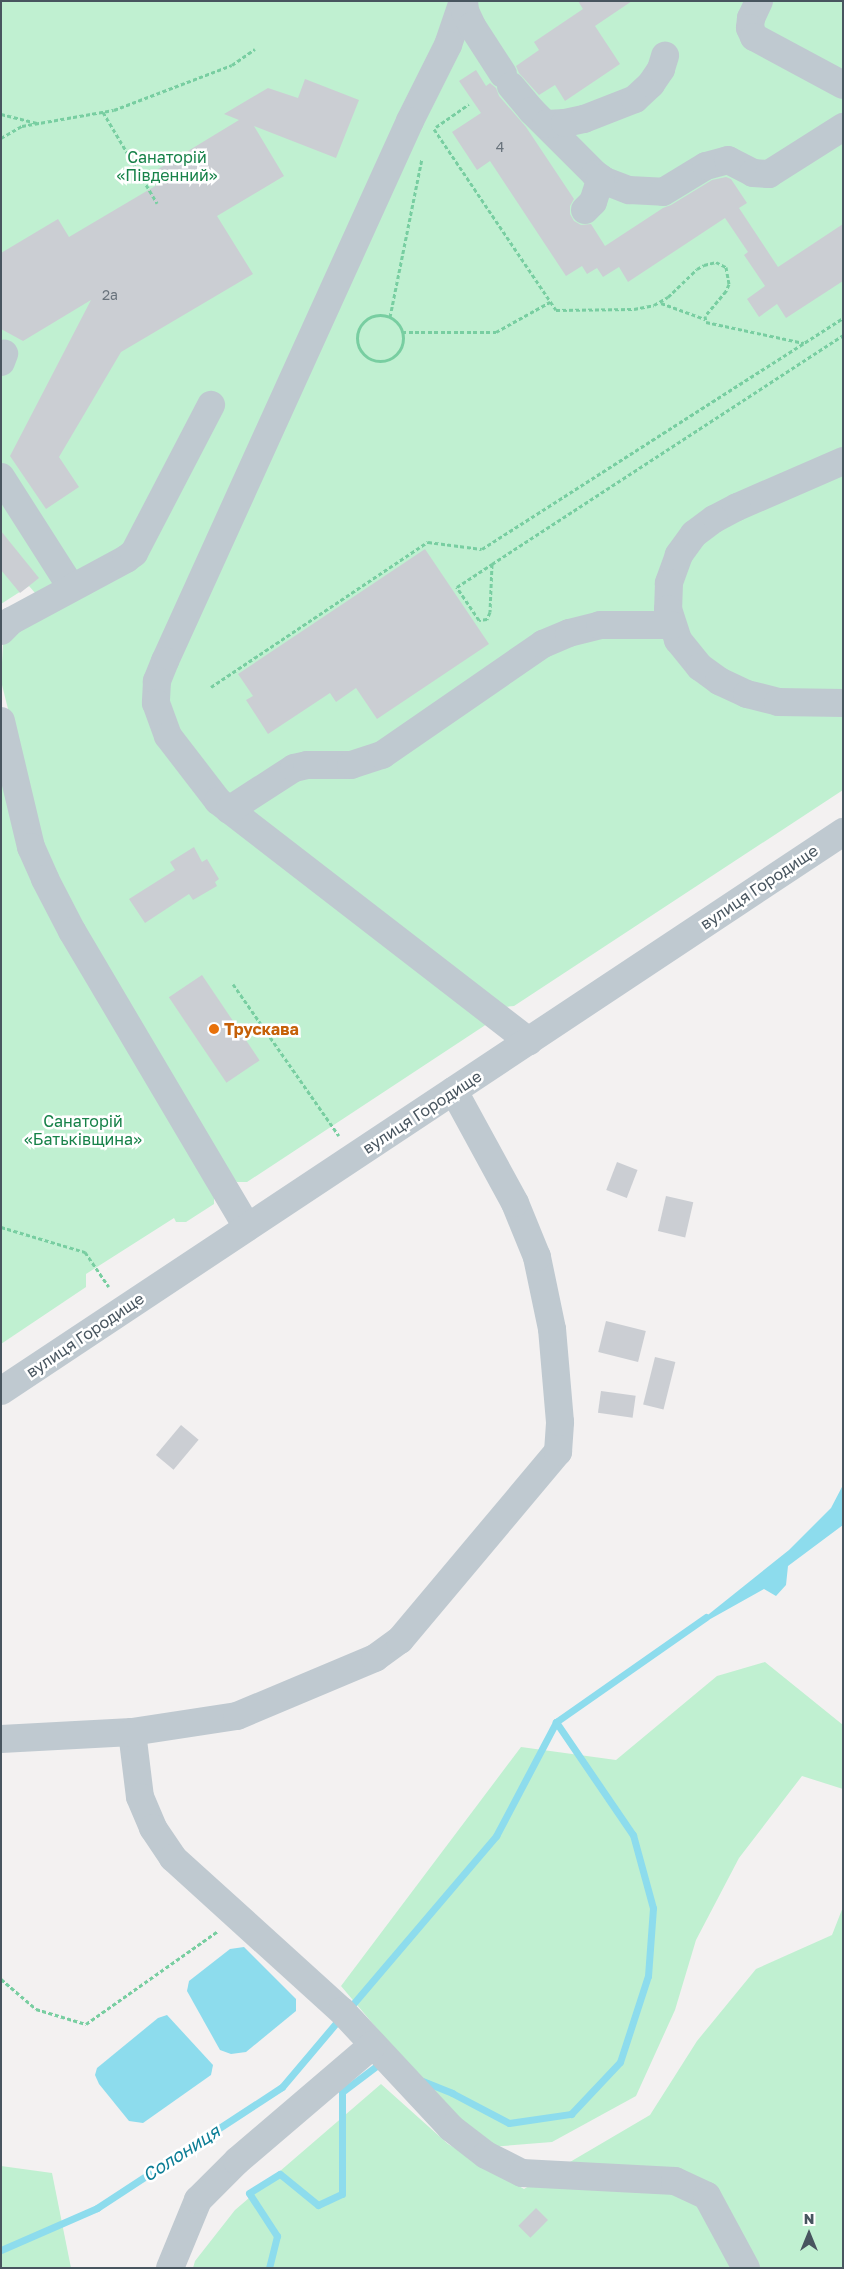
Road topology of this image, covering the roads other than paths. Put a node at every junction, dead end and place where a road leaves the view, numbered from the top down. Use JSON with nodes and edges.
{"nodes":[{"id":1,"x":464,"y":1,"type":"edge"},
{"id":2,"x":759,"y":1,"type":"edge"},
{"id":3,"x":665,"y":56,"type":"dead end"},
{"id":4,"x":843,"y":85,"type":"edge"},
{"id":5,"x":546,"y":124,"type":"junction"},
{"id":6,"x":843,"y":127,"type":"edge"},
{"id":7,"x":601,"y":178,"type":"junction"},
{"id":8,"x":585,"y":210,"type":"dead end"},
{"id":9,"x":211,"y":406,"type":"dead end"},
{"id":10,"x":843,"y":461,"type":"edge"},
{"id":11,"x":1,"y":477,"type":"edge"},
{"id":12,"x":71,"y":587,"type":"junction"},
{"id":13,"x":672,"y":625,"type":"junction"},
{"id":14,"x":1,"y":631,"type":"edge"},
{"id":15,"x":843,"y":703,"type":"edge"},
{"id":16,"x":1,"y":721,"type":"edge"},
{"id":17,"x":229,"y":810,"type":"junction"},
{"id":18,"x":843,"y":832,"type":"edge"},
{"id":19,"x":528,"y":1040,"type":"junction"},
{"id":20,"x":454,"y":1091,"type":"junction"},
{"id":21,"x":247,"y":1227,"type":"junction"},
{"id":22,"x":1,"y":1391,"type":"edge"},
{"id":23,"x":132,"y":1732,"type":"junction"},
{"id":24,"x":1,"y":1739,"type":"edge"},
{"id":25,"x":373,"y":2045,"type":"junction"},
{"id":26,"x":170,"y":2268,"type":"edge"},
{"id":27,"x":746,"y":2268,"type":"edge"}],
"edges":[{"from":1,"to":5,"type":"street"},
{"from":1,"to":17,"type":"street"},
{"from":2,"to":4,"type":"street"},
{"from":3,"to":5,"type":"street"},
{"from":5,"to":7,"type":"street"},
{"from":6,"to":7,"type":"street"},
{"from":7,"to":8,"type":"street"},
{"from":9,"to":12,"type":"street"},
{"from":10,"to":13,"type":"street"},
{"from":11,"to":12,"type":"street"},
{"from":12,"to":14,"type":"street"},
{"from":13,"to":15,"type":"street"},
{"from":13,"to":17,"type":"street"},
{"from":16,"to":21,"type":"street"},
{"from":17,"to":19,"type":"street"},
{"from":18,"to":19,"type":"street","name":"вулиця Городище"},
{"from":19,"to":20,"type":"street","name":"вулиця Городище"},
{"from":20,"to":21,"type":"street","name":"вулиця Городище"},
{"from":20,"to":23,"type":"street"},
{"from":21,"to":22,"type":"street","name":"вулиця Городище"},
{"from":23,"to":24,"type":"street"},
{"from":23,"to":25,"type":"street"},
{"from":25,"to":26,"type":"street"},
{"from":25,"to":27,"type":"street"}]}
